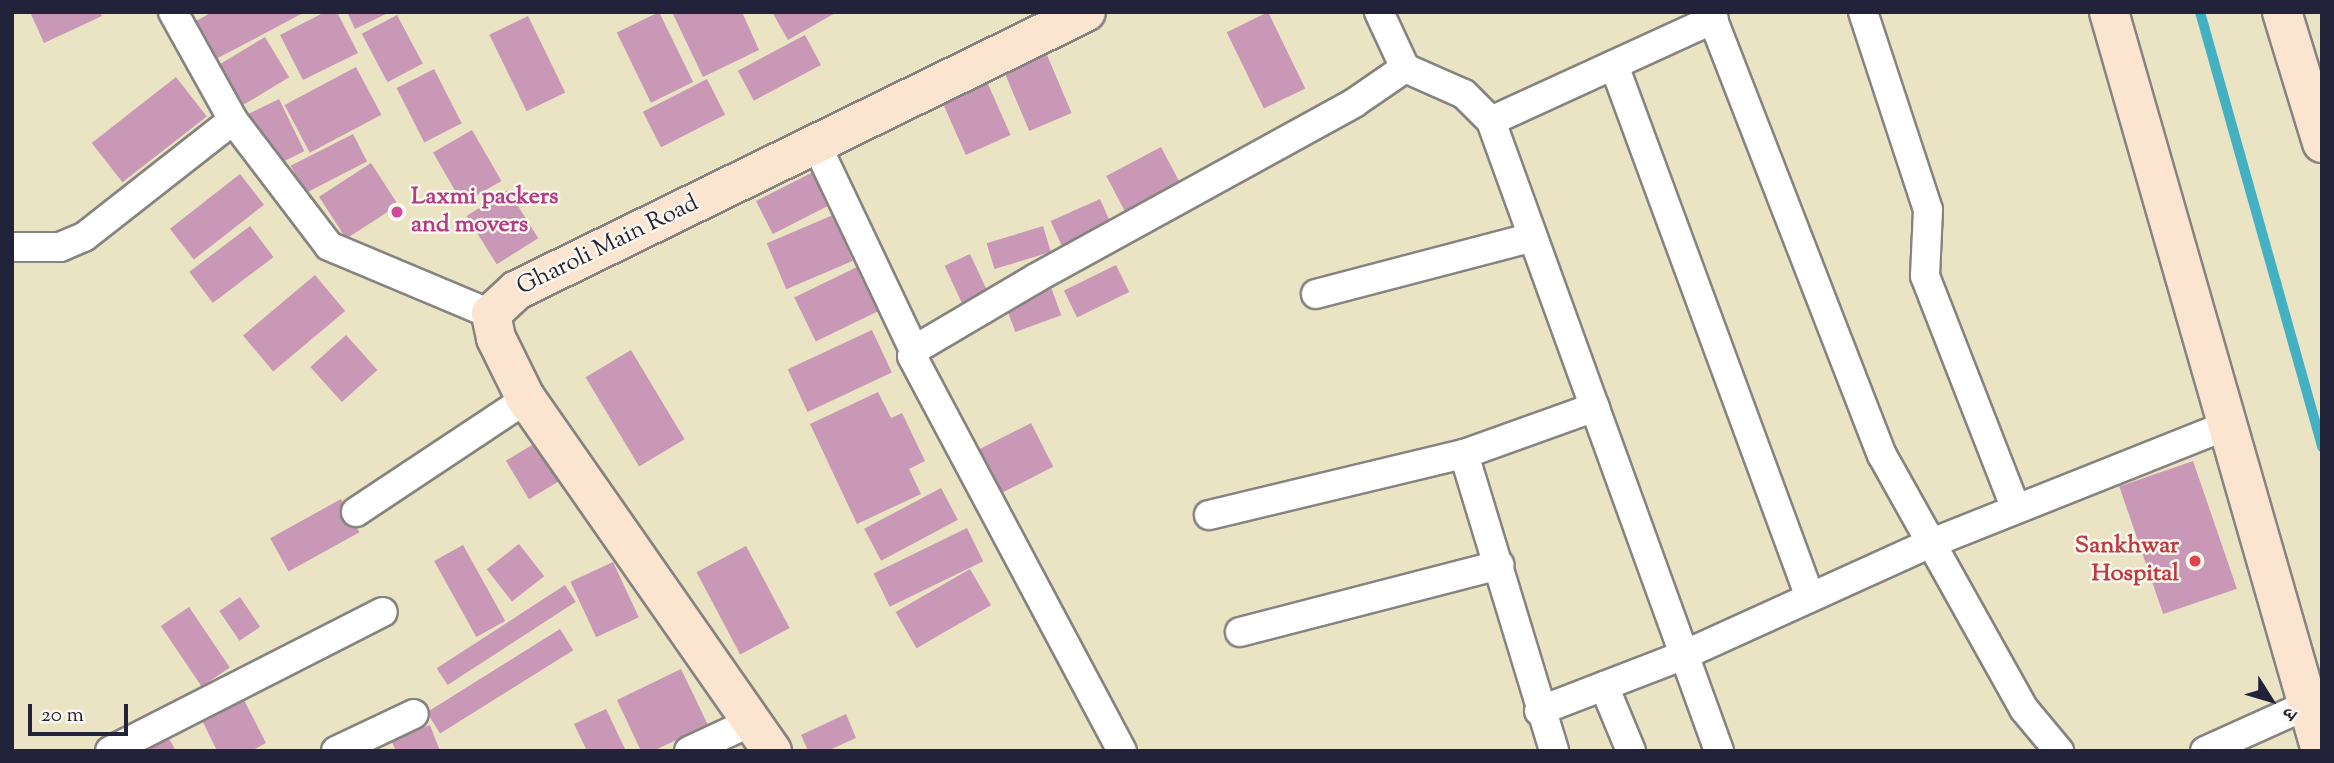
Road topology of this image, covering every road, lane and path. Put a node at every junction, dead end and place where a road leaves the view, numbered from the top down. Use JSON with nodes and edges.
{"nodes":[{"id":1,"x":173,"y":12,"type":"edge"},
{"id":2,"x":1086,"y":12,"type":"edge"},
{"id":3,"x":1379,"y":12,"type":"edge"},
{"id":4,"x":1863,"y":12,"type":"edge"},
{"id":5,"x":2109,"y":12,"type":"edge"},
{"id":6,"x":2282,"y":12,"type":"edge"},
{"id":7,"x":1712,"y":16,"type":"edge"},
{"id":8,"x":1614,"y":65,"type":"junction"},
{"id":9,"x":1405,"y":68,"type":"junction"},
{"id":10,"x":233,"y":120,"type":"junction"},
{"id":11,"x":1491,"y":121,"type":"junction"},
{"id":12,"x":2322,"y":142,"type":"edge"},
{"id":13,"x":816,"y":144,"type":"junction"},
{"id":14,"x":1533,"y":237,"type":"junction"},
{"id":15,"x":12,"y":247,"type":"edge"},
{"id":16,"x":1316,"y":294,"type":"dead end"},
{"id":17,"x":491,"y":314,"type":"junction"},
{"id":18,"x":914,"y":350,"type":"junction"},
{"id":19,"x":526,"y":399,"type":"junction"},
{"id":20,"x":1594,"y":407,"type":"junction"},
{"id":21,"x":2228,"y":425,"type":"junction"},
{"id":22,"x":1464,"y":454,"type":"junction"},
{"id":23,"x":2016,"y":509,"type":"junction"},
{"id":24,"x":356,"y":512,"type":"dead end"},
{"id":25,"x":1209,"y":515,"type":"dead end"},
{"id":26,"x":1929,"y":544,"type":"junction"},
{"id":27,"x":1499,"y":565,"type":"junction"},
{"id":28,"x":1810,"y":597,"type":"junction"},
{"id":29,"x":383,"y":612,"type":"dead end"},
{"id":30,"x":1240,"y":632,"type":"dead end"},
{"id":31,"x":1684,"y":655,"type":"junction"},
{"id":32,"x":1604,"y":686,"type":"junction"},
{"id":33,"x":2307,"y":705,"type":"junction"},
{"id":34,"x":1539,"y":711,"type":"junction"},
{"id":35,"x":414,"y":714,"type":"dead end"},
{"id":36,"x":763,"y":736,"type":"edge"},
{"id":37,"x":110,"y":751,"type":"edge"},
{"id":38,"x":336,"y":751,"type":"edge"},
{"id":39,"x":689,"y":751,"type":"edge"},
{"id":40,"x":1122,"y":751,"type":"edge"},
{"id":41,"x":1554,"y":751,"type":"edge"},
{"id":42,"x":1631,"y":751,"type":"edge"},
{"id":43,"x":1719,"y":751,"type":"edge"},
{"id":44,"x":2059,"y":751,"type":"edge"},
{"id":45,"x":2205,"y":751,"type":"edge"},
{"id":46,"x":2321,"y":751,"type":"edge"}],
"edges":[{"from":1,"to":10,"type":"street"},
{"from":2,"to":13,"type":"street","name":"Gharoli Main Road"},
{"from":3,"to":9,"type":"street"},
{"from":4,"to":23,"type":"street"},
{"from":5,"to":21,"type":"street"},
{"from":6,"to":12,"type":"street"},
{"from":7,"to":8,"type":"street"},
{"from":7,"to":26,"type":"street"},
{"from":8,"to":11,"type":"street"},
{"from":8,"to":28,"type":"street"},
{"from":9,"to":11,"type":"street"},
{"from":9,"to":18,"type":"street"},
{"from":10,"to":15,"type":"street"},
{"from":10,"to":17,"type":"street"},
{"from":11,"to":14,"type":"street"},
{"from":13,"to":17,"type":"street","name":"Gharoli Main Road"},
{"from":13,"to":18,"type":"street"},
{"from":14,"to":16,"type":"street"},
{"from":14,"to":20,"type":"street"},
{"from":17,"to":19,"type":"street","name":"Gharoli Main Road"},
{"from":18,"to":40,"type":"street"},
{"from":19,"to":24,"type":"street"},
{"from":19,"to":36,"type":"street","name":"Gharoli Main Road"},
{"from":20,"to":22,"type":"street"},
{"from":20,"to":31,"type":"street"},
{"from":21,"to":23,"type":"street"},
{"from":21,"to":33,"type":"street"},
{"from":22,"to":25,"type":"street"},
{"from":22,"to":27,"type":"street"},
{"from":23,"to":26,"type":"street"},
{"from":26,"to":28,"type":"street"},
{"from":26,"to":44,"type":"street"},
{"from":27,"to":30,"type":"street"},
{"from":27,"to":34,"type":"street"},
{"from":28,"to":31,"type":"street"},
{"from":29,"to":37,"type":"street"},
{"from":31,"to":32,"type":"street"},
{"from":31,"to":43,"type":"street"},
{"from":32,"to":34,"type":"street"},
{"from":32,"to":42,"type":"street"},
{"from":33,"to":45,"type":"street"},
{"from":33,"to":46,"type":"street"},
{"from":34,"to":41,"type":"street"},
{"from":35,"to":38,"type":"street"},
{"from":36,"to":39,"type":"street"}]}
